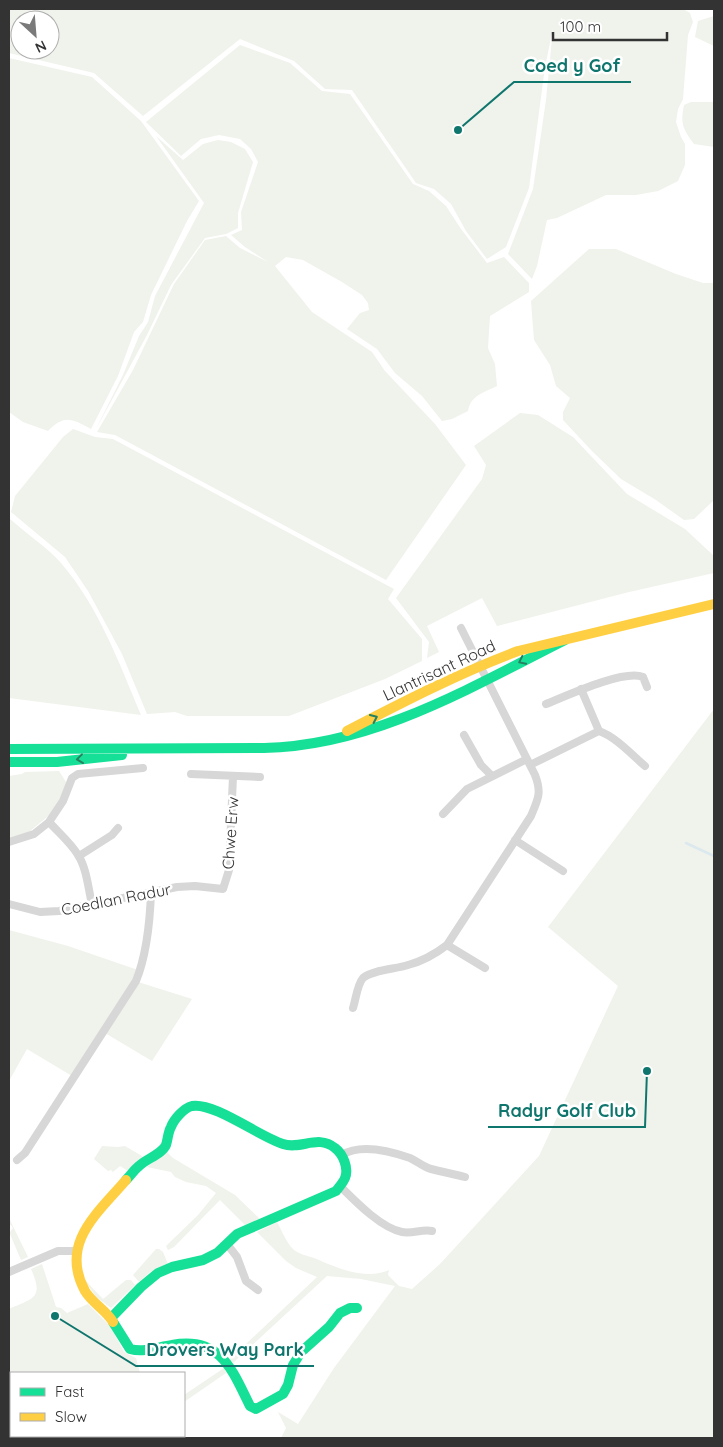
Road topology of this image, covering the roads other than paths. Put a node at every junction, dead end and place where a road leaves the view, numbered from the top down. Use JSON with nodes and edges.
{"nodes":[{"id":1,"x":714,"y":604,"type":"edge"},
{"id":2,"x":462,"y":628,"type":"dead end"},
{"id":3,"x":565,"y":640,"type":"junction"},
{"id":4,"x":480,"y":666,"type":"junction"},
{"id":5,"x":487,"y":678,"type":"junction"},
{"id":6,"x":647,"y":688,"type":"dead end"},
{"id":7,"x":580,"y":689,"type":"junction"},
{"id":8,"x":546,"y":704,"type":"dead end"},
{"id":9,"x":599,"y":731,"type":"junction"},
{"id":10,"x":464,"y":735,"type":"dead end"},
{"id":11,"x":330,"y":740,"type":"junction"},
{"id":12,"x":9,"y":749,"type":"edge"},
{"id":13,"x":145,"y":750,"type":"junction"},
{"id":14,"x":9,"y":762,"type":"edge"},
{"id":15,"x":529,"y":762,"type":"junction"},
{"id":16,"x":645,"y":766,"type":"dead end"},
{"id":17,"x":143,"y":768,"type":"dead end"},
{"id":18,"x":191,"y":774,"type":"dead end"},
{"id":19,"x":233,"y":776,"type":"junction"},
{"id":20,"x":492,"y":776,"type":"junction"},
{"id":21,"x":260,"y":777,"type":"dead end"},
{"id":22,"x":443,"y":814,"type":"dead end"},
{"id":23,"x":49,"y":822,"type":"junction"},
{"id":24,"x":118,"y":828,"type":"dead end"},
{"id":25,"x":515,"y":840,"type":"junction"},
{"id":26,"x":9,"y":842,"type":"edge"},
{"id":27,"x":79,"y":856,"type":"junction"},
{"id":28,"x":563,"y":872,"type":"dead end"},
{"id":29,"x":223,"y":889,"type":"joint"},
{"id":30,"x":151,"y":892,"type":"junction"},
{"id":31,"x":9,"y":904,"type":"edge"},
{"id":32,"x":92,"y":904,"type":"junction"},
{"id":33,"x":446,"y":945,"type":"junction"},
{"id":34,"x":485,"y":968,"type":"dead end"},
{"id":35,"x":353,"y":1008,"type":"dead end"},
{"id":36,"x":342,"y":1155,"type":"junction"},
{"id":37,"x":17,"y":1160,"type":"dead end"},
{"id":38,"x":465,"y":1176,"type":"dead end"},
{"id":39,"x":340,"y":1186,"type":"junction"},
{"id":40,"x":432,"y":1231,"type":"dead end"},
{"id":41,"x":227,"y":1244,"type":"junction"},
{"id":42,"x":76,"y":1251,"type":"junction"},
{"id":43,"x":9,"y":1272,"type":"edge"},
{"id":44,"x":258,"y":1290,"type":"dead end"},
{"id":45,"x":357,"y":1308,"type":"dead end"},
{"id":46,"x":111,"y":1318,"type":"junction"}],
"edges":[{"from":1,"to":3,"type":"main road","name":"Llantrisant Road"},
{"from":2,"to":4,"type":"street"},
{"from":3,"to":4,"type":"main road","name":"Llantrisant Road"},
{"from":3,"to":5,"type":"main road","name":"Llantrisant Road","one_way":true},
{"from":4,"to":5,"type":"street"},
{"from":11,"to":4,"type":"main road","name":"Llantrisant Road","one_way":true},
{"from":5,"to":11,"type":"main road","name":"Llantrisant Road"},
{"from":5,"to":15,"type":"street"},
{"from":6,"to":7,"type":"street"},
{"from":7,"to":8,"type":"street"},
{"from":7,"to":9,"type":"street"},
{"from":9,"to":15,"type":"street"},
{"from":9,"to":16,"type":"street"},
{"from":10,"to":20,"type":"street"},
{"from":11,"to":13,"type":"main road","name":"Llantrisant Road"},
{"from":12,"to":13,"type":"main road","name":"Llantrisant Road"},
{"from":13,"to":14,"type":"main road","name":"Llantrisant Road","one_way":true},
{"from":15,"to":20,"type":"street"},
{"from":15,"to":25,"type":"street"},
{"from":17,"to":23,"type":"street"},
{"from":18,"to":19,"type":"street","name":"Chwe Erw"},
{"from":19,"to":21,"type":"street","name":"Chwe Erw"},
{"from":19,"to":29,"type":"street","name":"Chwe Erw"},
{"from":20,"to":22,"type":"street"},
{"from":23,"to":26,"type":"street"},
{"from":23,"to":27,"type":"street"},
{"from":24,"to":27,"type":"street"},
{"from":25,"to":28,"type":"street"},
{"from":25,"to":33,"type":"street"},
{"from":27,"to":32,"type":"street"},
{"from":29,"to":30,"type":"street","name":"Coedlan Radur"},
{"from":30,"to":32,"type":"street","name":"Coedlan Radur"},
{"from":30,"to":37,"type":"street"},
{"from":31,"to":32,"type":"street","name":"Coedlan Radur"},
{"from":33,"to":34,"type":"street"},
{"from":33,"to":35,"type":"street"},
{"from":36,"to":38,"type":"street"},
{"from":36,"to":39,"type":"main road"},
{"from":36,"to":42,"type":"main road"},
{"from":39,"to":40,"type":"street"},
{"from":39,"to":41,"type":"main road"},
{"from":41,"to":44,"type":"street"},
{"from":41,"to":46,"type":"main road"},
{"from":42,"to":43,"type":"street"},
{"from":42,"to":46,"type":"main road"},
{"from":45,"to":46,"type":"main road"}]}
